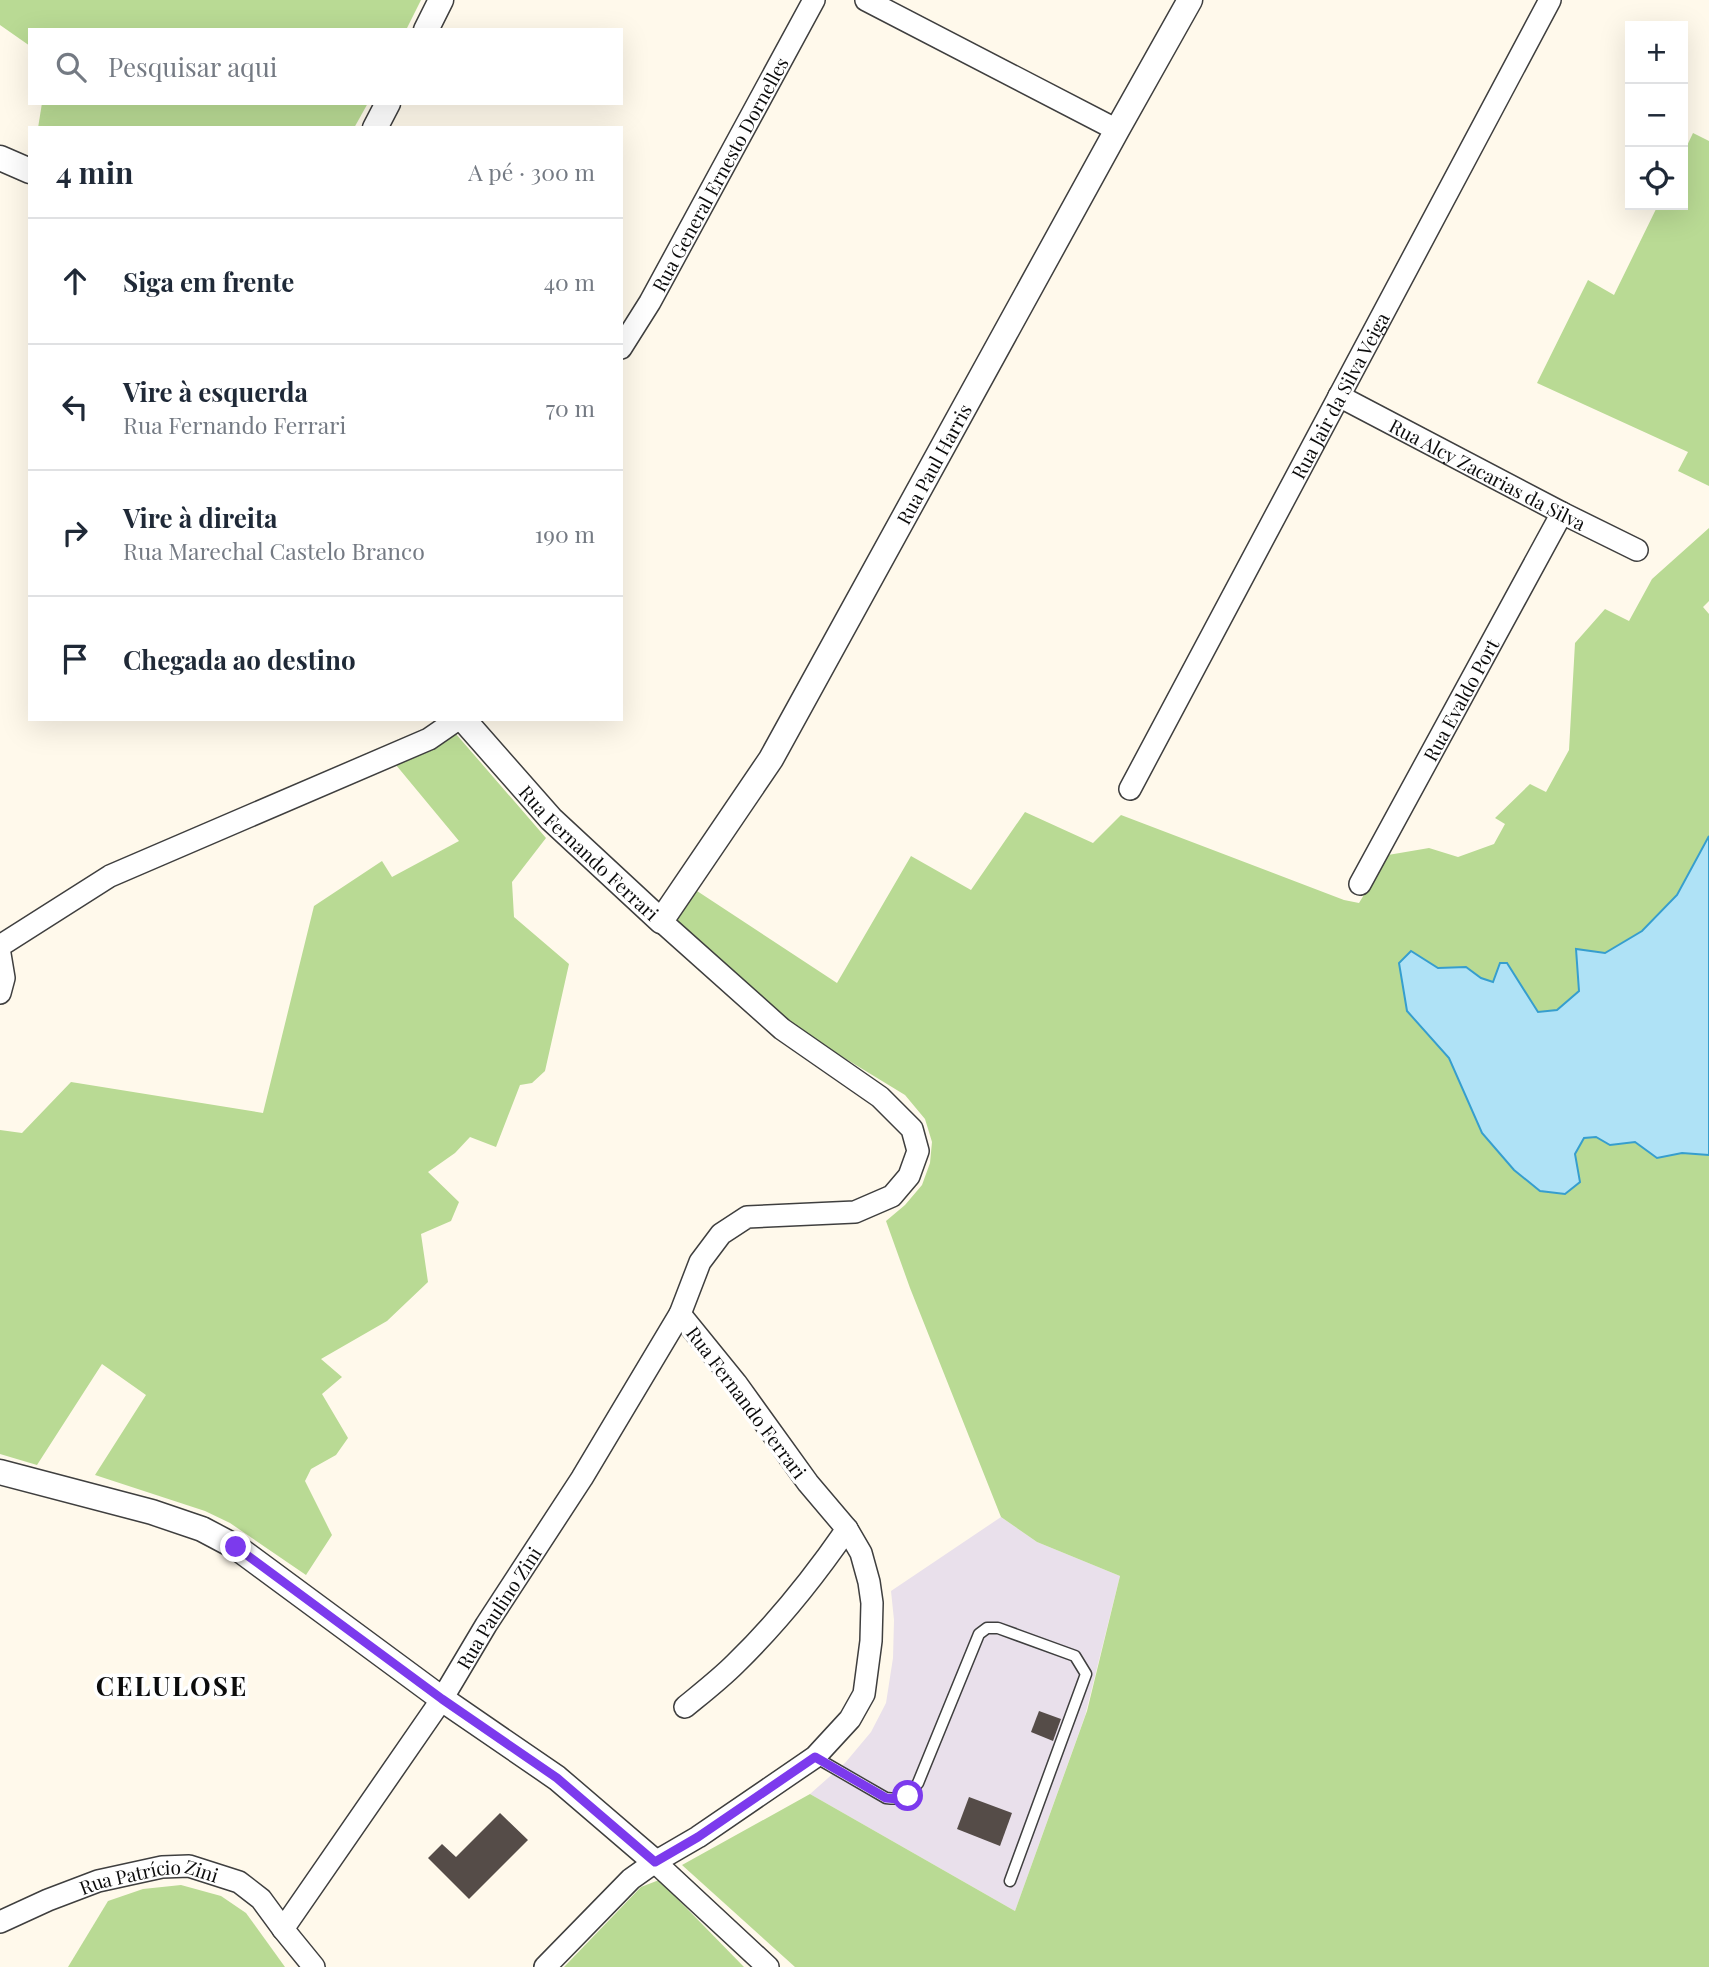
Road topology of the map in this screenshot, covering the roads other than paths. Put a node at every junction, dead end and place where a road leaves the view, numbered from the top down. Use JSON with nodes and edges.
{"nodes":[{"id":1,"x":441,"y":0,"type":"edge"},
{"id":2,"x":814,"y":0,"type":"edge"},
{"id":3,"x":866,"y":0,"type":"edge"},
{"id":4,"x":1190,"y":0,"type":"edge"},
{"id":5,"x":1550,"y":0,"type":"edge"},
{"id":6,"x":427,"y":28,"type":"edge"},
{"id":7,"x":387,"y":105,"type":"edge"},
{"id":8,"x":376,"y":126,"type":"edge"},
{"id":9,"x":1116,"y":130,"type":"junction"},
{"id":10,"x":0,"y":158,"type":"edge"},
{"id":11,"x":28,"y":169,"type":"edge"},
{"id":12,"x":623,"y":345,"type":"edge"},
{"id":13,"x":1339,"y":397,"type":"junction"},
{"id":14,"x":1562,"y":513,"type":"junction"},
{"id":15,"x":1637,"y":551,"type":"dead end"},
{"id":16,"x":458,"y":721,"type":"edge"},
{"id":17,"x":463,"y":721,"type":"edge"},
{"id":18,"x":1130,"y":789,"type":"dead end"},
{"id":19,"x":1360,"y":884,"type":"dead end"},
{"id":20,"x":661,"y":921,"type":"junction"},
{"id":21,"x":0,"y":946,"type":"edge"},
{"id":22,"x":0,"y":954,"type":"edge"},
{"id":23,"x":0,"y":993,"type":"edge"},
{"id":24,"x":680,"y":1314,"type":"junction"},
{"id":25,"x":0,"y":1472,"type":"edge"},
{"id":26,"x":847,"y":1529,"type":"junction"},
{"id":27,"x":442,"y":1699,"type":"junction"},
{"id":28,"x":685,"y":1707,"type":"dead end"},
{"id":29,"x":815,"y":1757,"type":"junction"},
{"id":30,"x":655,"y":1862,"type":"junction"},
{"id":31,"x":1010,"y":1881,"type":"dead end"},
{"id":32,"x":0,"y":1922,"type":"edge"},
{"id":33,"x":283,"y":1929,"type":"junction"},
{"id":34,"x":314,"y":1967,"type":"edge"},
{"id":35,"x":545,"y":1967,"type":"edge"},
{"id":36,"x":768,"y":1967,"type":"edge"}],
"edges":[{"from":1,"to":6,"type":"street"},
{"from":2,"to":12,"type":"street","name":"Rua General Ernesto Dornelles"},
{"from":3,"to":9,"type":"street"},
{"from":4,"to":9,"type":"street","name":"Rua Paul Harris"},
{"from":5,"to":13,"type":"street","name":"Rua Jair da Silva Veiga"},
{"from":7,"to":8,"type":"street"},
{"from":9,"to":20,"type":"street","name":"Rua Paul Harris"},
{"from":10,"to":11,"type":"street"},
{"from":13,"to":14,"type":"street","name":"Rua Alcy Zacarias da Silva"},
{"from":13,"to":18,"type":"street","name":"Rua Jair da Silva Veiga"},
{"from":14,"to":15,"type":"street","name":"Rua Alcy Zacarias da Silva"},
{"from":14,"to":19,"type":"street","name":"Rua Evaldo Port"},
{"from":16,"to":21,"type":"street"},
{"from":17,"to":20,"type":"street","name":"Rua Fernando Ferrari"},
{"from":20,"to":24,"type":"street","name":"Rua Fernando Ferrari"},
{"from":22,"to":23,"type":"street"},
{"from":24,"to":26,"type":"street","name":"Rua Fernando Ferrari"},
{"from":24,"to":27,"type":"street","name":"Rua Paulino Zini"},
{"from":25,"to":27,"type":"street"},
{"from":26,"to":28,"type":"street"},
{"from":26,"to":29,"type":"street","name":"Rua Fernando Ferrari"},
{"from":27,"to":30,"type":"street"},
{"from":27,"to":33,"type":"street","name":"Rua Paulino Zini"},
{"from":29,"to":30,"type":"street","name":"Rua Fernando Ferrari"},
{"from":29,"to":31,"type":"lane"},
{"from":30,"to":35,"type":"street","name":"Rua Fernando Ferrari"},
{"from":30,"to":36,"type":"street"},
{"from":32,"to":33,"type":"street","name":"Rua Patrício Zini"},
{"from":33,"to":34,"type":"street","name":"Rua Patrício Zini"}]}
